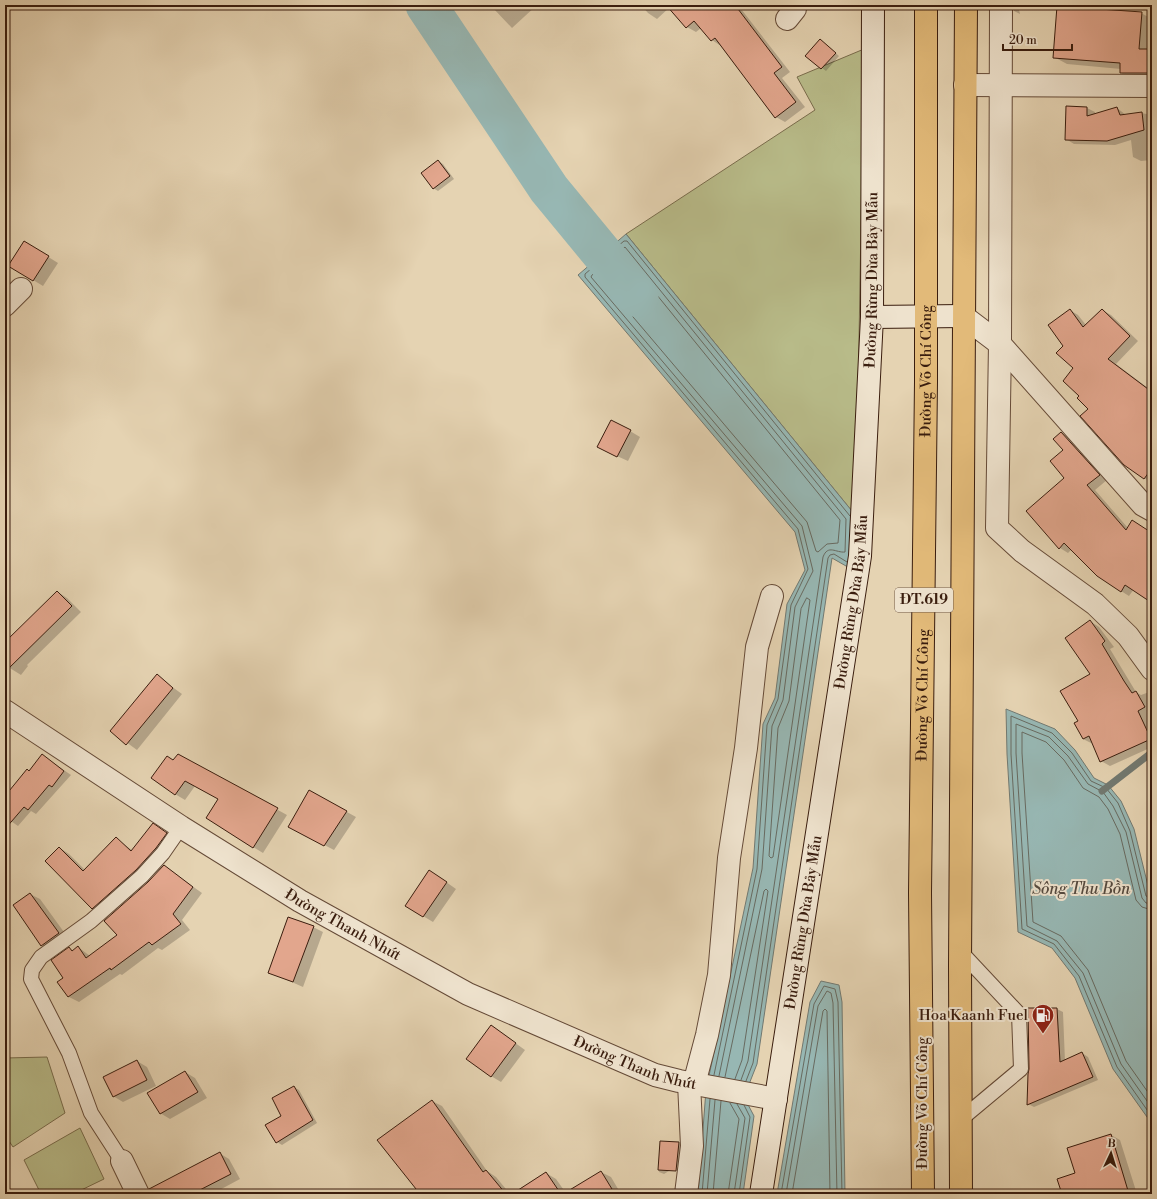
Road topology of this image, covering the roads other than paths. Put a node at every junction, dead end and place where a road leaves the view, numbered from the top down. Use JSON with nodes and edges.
{"nodes":[{"id":1,"x":873,"y":5,"type":"edge"},
{"id":2,"x":926,"y":5,"type":"edge"},
{"id":3,"x":966,"y":5,"type":"edge"},
{"id":4,"x":1001,"y":5,"type":"edge"},
{"id":5,"x":965,"y":85,"type":"junction"},
{"id":6,"x":1000,"y":85,"type":"junction"},
{"id":7,"x":1152,"y":86,"type":"edge"},
{"id":8,"x":21,"y":289,"type":"dead end"},
{"id":9,"x":5,"y":305,"type":"edge"},
{"id":10,"x":963,"y":316,"type":"junction"},
{"id":11,"x":872,"y":317,"type":"junction"},
{"id":12,"x":926,"y":318,"type":"junction"},
{"id":13,"x":1000,"y":344,"type":"junction"},
{"id":14,"x":1152,"y":510,"type":"edge"},
{"id":15,"x":772,"y":596,"type":"dead end"},
{"id":16,"x":1152,"y":669,"type":"edge"},
{"id":17,"x":5,"y":711,"type":"edge"},
{"id":18,"x":181,"y":827,"type":"junction"},
{"id":19,"x":960,"y":951,"type":"junction"},
{"id":20,"x":697,"y":1084,"type":"junction"},
{"id":21,"x":770,"y":1098,"type":"junction"},
{"id":22,"x":960,"y":1120,"type":"junction"},
{"id":23,"x":122,"y":1161,"type":"joint"},
{"id":24,"x":138,"y":1194,"type":"edge"},
{"id":25,"x":686,"y":1194,"type":"edge"},
{"id":26,"x":761,"y":1194,"type":"edge"},
{"id":27,"x":923,"y":1194,"type":"edge"},
{"id":28,"x":960,"y":1194,"type":"edge"}],
"edges":[{"from":1,"to":11,"type":"street","name":"Đường Rừng Dừa Bảy Mẫu"},
{"from":2,"to":12,"type":"main road","name":"Đường Võ Chí Công","number":"ĐT.619"},
{"from":3,"to":5,"type":"main road","number":"ĐT.619"},
{"from":4,"to":6,"type":"street"},
{"from":5,"to":6,"type":"street"},
{"from":5,"to":10,"type":"main road","number":"ĐT.619"},
{"from":6,"to":7,"type":"street"},
{"from":6,"to":13,"type":"street"},
{"from":8,"to":9,"type":"street"},
{"from":10,"to":12,"type":"street"},
{"from":10,"to":13,"type":"street"},
{"from":10,"to":19,"type":"main road","number":"ĐT.619"},
{"from":11,"to":12,"type":"street"},
{"from":11,"to":21,"type":"street","name":"Đường Rừng Dừa Bảy Mẫu"},
{"from":12,"to":27,"type":"main road","name":"Đường Võ Chí Công","number":"ĐT.619"},
{"from":13,"to":14,"type":"street"},
{"from":13,"to":16,"type":"street"},
{"from":15,"to":20,"type":"street"},
{"from":17,"to":18,"type":"street","name":"Đường Thanh Nhứt"},
{"from":18,"to":20,"type":"street","name":"Đường Thanh Nhứt"},
{"from":18,"to":23,"type":"lane"},
{"from":19,"to":22,"type":"main road","number":"ĐT.619"},
{"from":19,"to":22,"type":"lane"},
{"from":20,"to":21,"type":"street","name":"Đường Thanh Nhứt"},
{"from":20,"to":25,"type":"street"},
{"from":21,"to":26,"type":"street","name":"Đường Rừng Dừa Bảy Mẫu"},
{"from":22,"to":28,"type":"main road","number":"ĐT.619"},
{"from":23,"to":24,"type":"street"}]}
